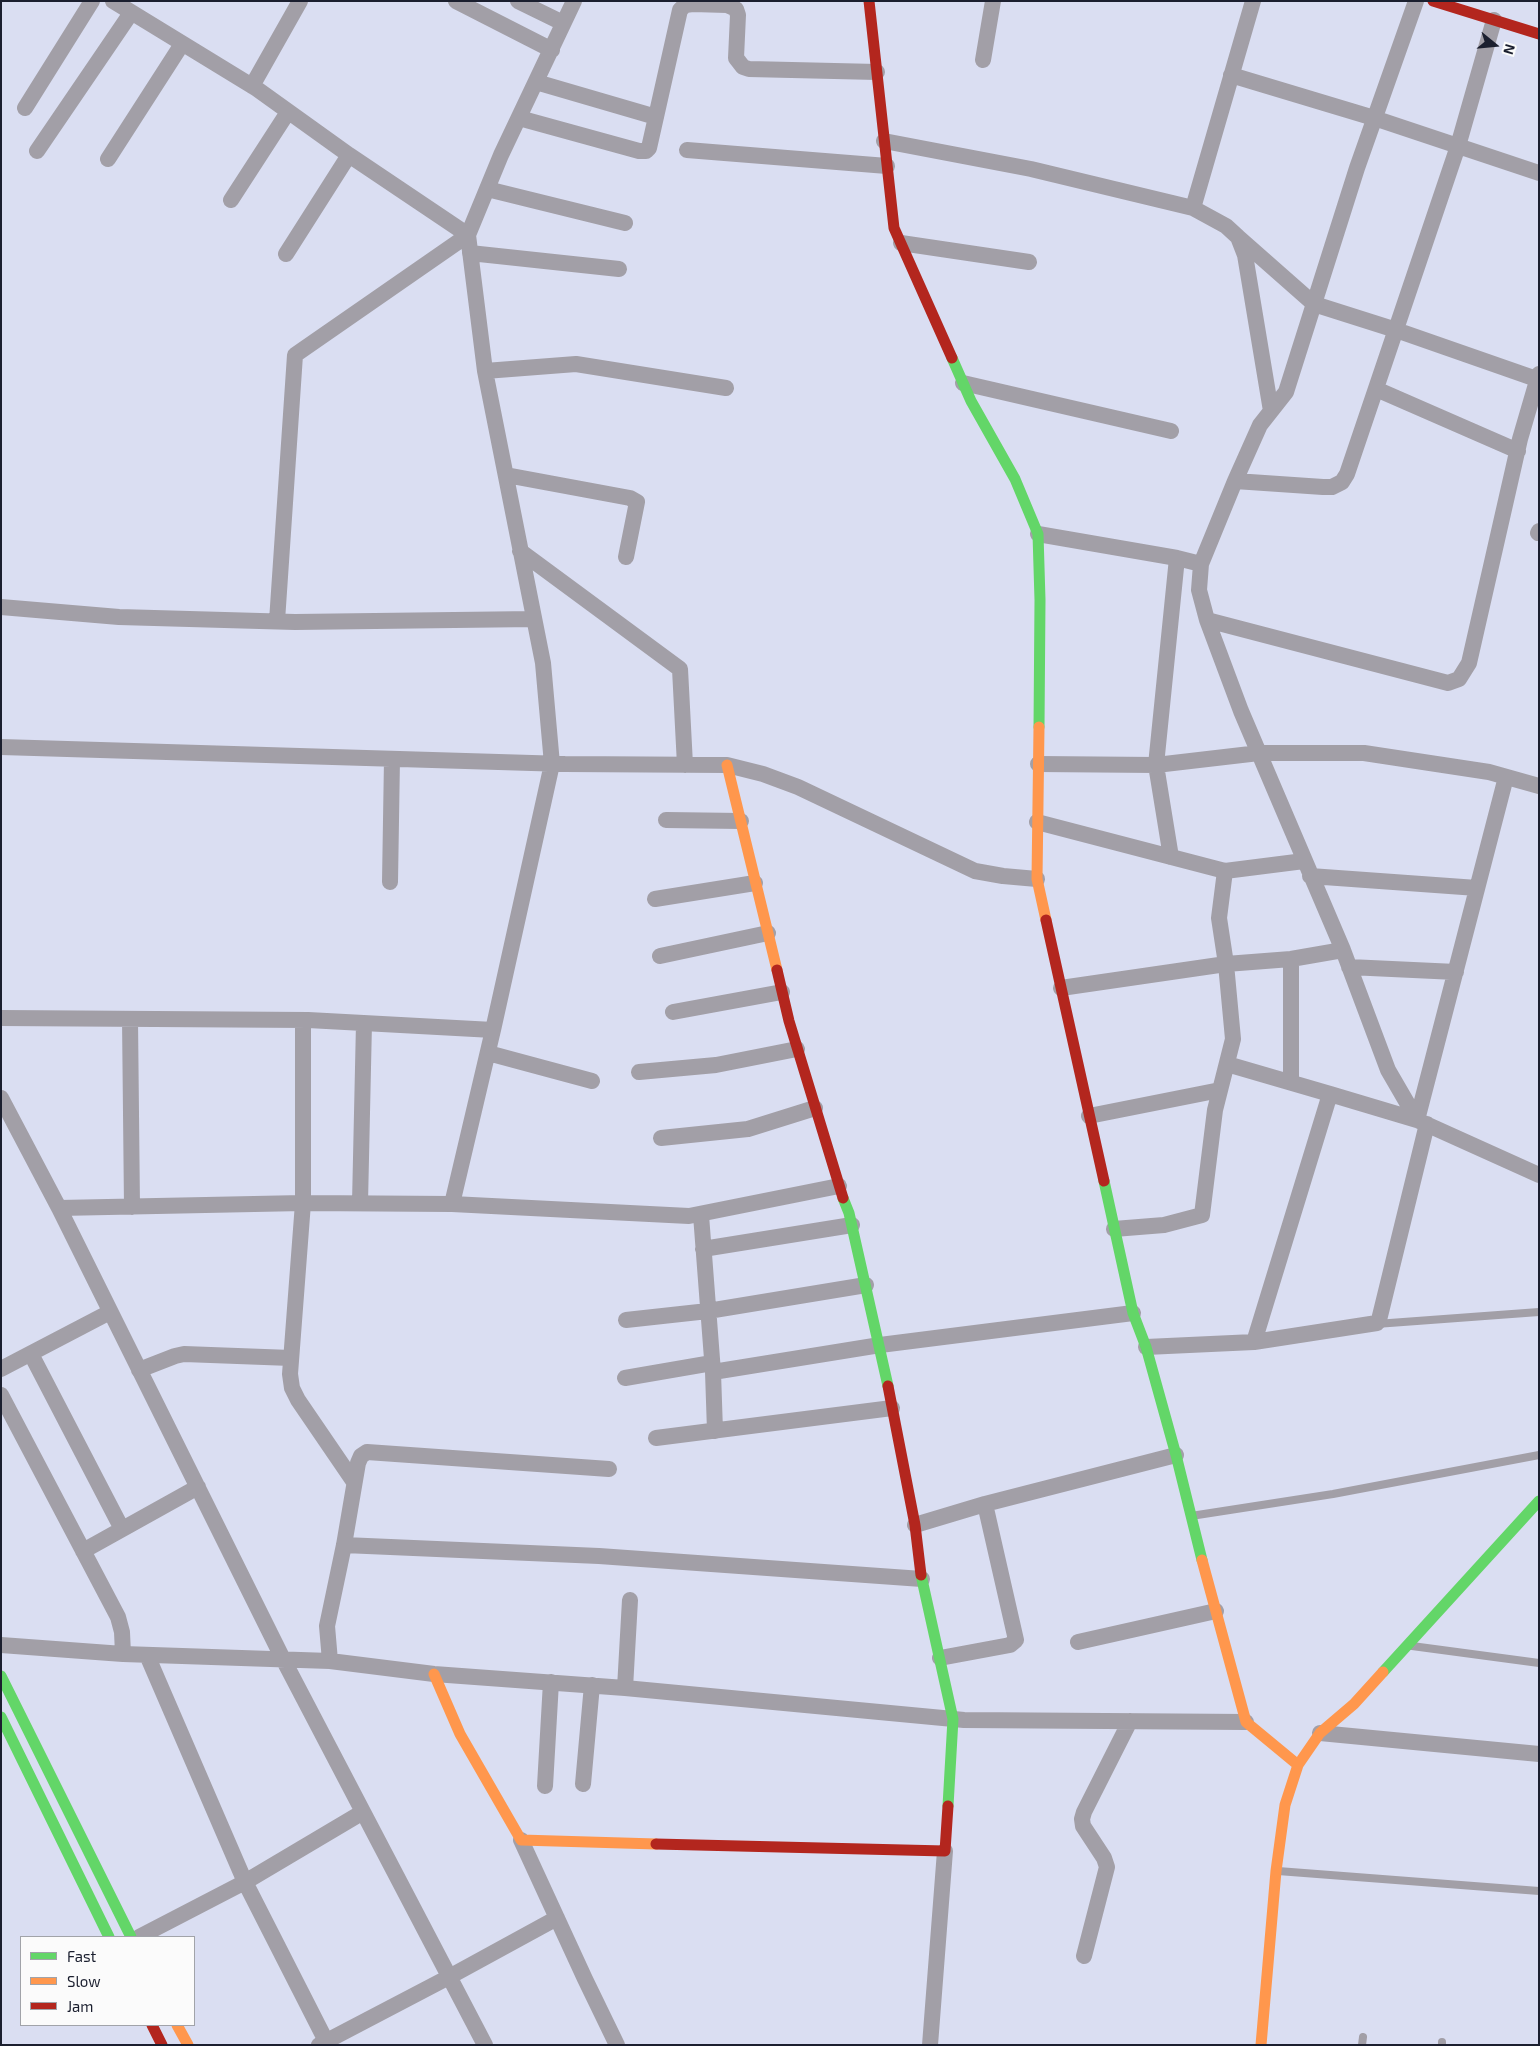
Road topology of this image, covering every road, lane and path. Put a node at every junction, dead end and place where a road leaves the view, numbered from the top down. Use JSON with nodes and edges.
{"nodes":[{"id":1,"x":92,"y":1,"type":"edge"},
{"id":2,"x":113,"y":1,"type":"edge"},
{"id":3,"x":300,"y":1,"type":"edge"},
{"id":4,"x":456,"y":1,"type":"edge"},
{"id":5,"x":518,"y":1,"type":"edge"},
{"id":6,"x":574,"y":1,"type":"edge"},
{"id":7,"x":869,"y":1,"type":"edge"},
{"id":8,"x":993,"y":1,"type":"edge"},
{"id":9,"x":1252,"y":1,"type":"edge"},
{"id":10,"x":1416,"y":1,"type":"edge"},
{"id":11,"x":1433,"y":1,"type":"edge"},
{"id":12,"x":727,"y":3,"type":"edge"},
{"id":13,"x":131,"y":13,"type":"junction"},
{"id":14,"x":1494,"y":20,"type":"junction"},
{"id":15,"x":563,"y":23,"type":"junction"},
{"id":16,"x":1539,"y":34,"type":"edge"},
{"id":17,"x":182,"y":44,"type":"junction"},
{"id":18,"x":552,"y":50,"type":"junction"},
{"id":19,"x":983,"y":60,"type":"dead end"},
{"id":20,"x":877,"y":72,"type":"junction"},
{"id":21,"x":1231,"y":75,"type":"junction"},
{"id":22,"x":536,"y":82,"type":"junction"},
{"id":23,"x":252,"y":86,"type":"junction"},
{"id":24,"x":26,"y":108,"type":"dead end"},
{"id":25,"x":288,"y":112,"type":"junction"},
{"id":26,"x":656,"y":117,"type":"junction"},
{"id":27,"x":518,"y":118,"type":"junction"},
{"id":28,"x":1374,"y":118,"type":"junction"},
{"id":29,"x":884,"y":141,"type":"junction"},
{"id":30,"x":1458,"y":146,"type":"junction"},
{"id":31,"x":687,"y":150,"type":"dead end"},
{"id":32,"x":37,"y":151,"type":"dead end"},
{"id":33,"x":349,"y":156,"type":"junction"},
{"id":34,"x":108,"y":159,"type":"dead end"},
{"id":35,"x":887,"y":166,"type":"junction"},
{"id":36,"x":1539,"y":173,"type":"edge"},
{"id":37,"x":487,"y":189,"type":"junction"},
{"id":38,"x":231,"y":200,"type":"dead end"},
{"id":39,"x":1193,"y":208,"type":"junction"},
{"id":40,"x":625,"y":223,"type":"dead end"},
{"id":41,"x":468,"y":235,"type":"junction"},
{"id":42,"x":1238,"y":237,"type":"junction"},
{"id":43,"x":901,"y":243,"type":"junction"},
{"id":44,"x":470,"y":253,"type":"junction"},
{"id":45,"x":286,"y":254,"type":"dead end"},
{"id":46,"x":1029,"y":262,"type":"dead end"},
{"id":47,"x":619,"y":269,"type":"dead end"},
{"id":48,"x":1314,"y":304,"type":"junction"},
{"id":49,"x":1396,"y":330,"type":"junction"},
{"id":50,"x":485,"y":371,"type":"junction"},
{"id":51,"x":1538,"y":378,"type":"edge"},
{"id":52,"x":963,"y":383,"type":"junction"},
{"id":53,"x":726,"y":388,"type":"dead end"},
{"id":54,"x":1376,"y":389,"type":"junction"},
{"id":55,"x":1271,"y":410,"type":"junction"},
{"id":56,"x":1171,"y":431,"type":"dead end"},
{"id":57,"x":1518,"y":451,"type":"junction"},
{"id":58,"x":506,"y":475,"type":"junction"},
{"id":59,"x":1235,"y":481,"type":"junction"},
{"id":60,"x":1038,"y":534,"type":"junction"},
{"id":61,"x":520,"y":551,"type":"junction"},
{"id":62,"x":626,"y":557,"type":"dead end"},
{"id":63,"x":1177,"y":558,"type":"junction"},
{"id":64,"x":1201,"y":564,"type":"junction"},
{"id":65,"x":1,"y":607,"type":"edge"},
{"id":66,"x":534,"y":618,"type":"junction"},
{"id":67,"x":1207,"y":620,"type":"junction"},
{"id":68,"x":277,"y":621,"type":"junction"},
{"id":69,"x":1,"y":747,"type":"edge"},
{"id":70,"x":1259,"y":753,"type":"junction"},
{"id":71,"x":392,"y":759,"type":"junction"},
{"id":72,"x":552,"y":764,"type":"junction"},
{"id":73,"x":1038,"y":764,"type":"junction"},
{"id":74,"x":686,"y":765,"type":"junction"},
{"id":75,"x":727,"y":765,"type":"junction"},
{"id":76,"x":1156,"y":765,"type":"junction"},
{"id":77,"x":1506,"y":777,"type":"junction"},
{"id":78,"x":1539,"y":786,"type":"edge"},
{"id":79,"x":666,"y":820,"type":"dead end"},
{"id":80,"x":741,"y":821,"type":"junction"},
{"id":81,"x":1037,"y":822,"type":"junction"},
{"id":82,"x":1171,"y":857,"type":"junction"},
{"id":83,"x":1304,"y":861,"type":"junction"},
{"id":84,"x":1225,"y":871,"type":"junction"},
{"id":85,"x":1310,"y":876,"type":"junction"},
{"id":86,"x":1036,"y":879,"type":"junction"},
{"id":87,"x":390,"y":882,"type":"dead end"},
{"id":88,"x":755,"y":883,"type":"junction"},
{"id":89,"x":1477,"y":888,"type":"junction"},
{"id":90,"x":655,"y":899,"type":"dead end"},
{"id":91,"x":768,"y":933,"type":"junction"},
{"id":92,"x":1343,"y":950,"type":"junction"},
{"id":93,"x":660,"y":956,"type":"dead end"},
{"id":94,"x":1291,"y":959,"type":"junction"},
{"id":95,"x":1226,"y":964,"type":"junction"},
{"id":96,"x":1349,"y":967,"type":"junction"},
{"id":97,"x":1456,"y":972,"type":"junction"},
{"id":98,"x":1061,"y":988,"type":"junction"},
{"id":99,"x":782,"y":992,"type":"junction"},
{"id":100,"x":672,"y":1012,"type":"dead end"},
{"id":101,"x":1,"y":1018,"type":"edge"},
{"id":102,"x":130,"y":1019,"type":"junction"},
{"id":103,"x":303,"y":1020,"type":"junction"},
{"id":104,"x":364,"y":1023,"type":"junction"},
{"id":105,"x":493,"y":1030,"type":"junction"},
{"id":106,"x":797,"y":1049,"type":"junction"},
{"id":107,"x":488,"y":1053,"type":"junction"},
{"id":108,"x":1227,"y":1064,"type":"junction"},
{"id":109,"x":639,"y":1072,"type":"dead end"},
{"id":110,"x":592,"y":1081,"type":"dead end"},
{"id":111,"x":1291,"y":1082,"type":"junction"},
{"id":112,"x":1220,"y":1090,"type":"junction"},
{"id":113,"x":1330,"y":1094,"type":"junction"},
{"id":114,"x":1,"y":1098,"type":"edge"},
{"id":115,"x":815,"y":1108,"type":"junction"},
{"id":116,"x":1089,"y":1116,"type":"junction"},
{"id":117,"x":1422,"y":1122,"type":"junction"},
{"id":118,"x":661,"y":1138,"type":"dead end"},
{"id":119,"x":1539,"y":1175,"type":"edge"},
{"id":120,"x":839,"y":1186,"type":"junction"},
{"id":121,"x":303,"y":1203,"type":"junction"},
{"id":122,"x":360,"y":1204,"type":"junction"},
{"id":123,"x":452,"y":1204,"type":"junction"},
{"id":124,"x":132,"y":1207,"type":"junction"},
{"id":125,"x":59,"y":1208,"type":"junction"},
{"id":126,"x":701,"y":1214,"type":"junction"},
{"id":127,"x":852,"y":1225,"type":"junction"},
{"id":128,"x":1114,"y":1229,"type":"junction"},
{"id":129,"x":703,"y":1249,"type":"junction"},
{"id":130,"x":866,"y":1285,"type":"junction"},
{"id":131,"x":708,"y":1311,"type":"junction"},
{"id":132,"x":110,"y":1312,"type":"junction"},
{"id":133,"x":1539,"y":1312,"type":"edge"},
{"id":134,"x":1132,"y":1313,"type":"junction"},
{"id":135,"x":626,"y":1320,"type":"dead end"},
{"id":136,"x":1374,"y":1325,"type":"junction"},
{"id":137,"x":1254,"y":1342,"type":"junction"},
{"id":138,"x":880,"y":1345,"type":"junction"},
{"id":139,"x":1146,"y":1347,"type":"junction"},
{"id":140,"x":31,"y":1354,"type":"junction"},
{"id":141,"x":291,"y":1358,"type":"junction"},
{"id":142,"x":712,"y":1368,"type":"junction"},
{"id":143,"x":1,"y":1369,"type":"edge"},
{"id":144,"x":139,"y":1370,"type":"junction"},
{"id":145,"x":626,"y":1378,"type":"dead end"},
{"id":146,"x":1,"y":1395,"type":"edge"},
{"id":147,"x":892,"y":1408,"type":"junction"},
{"id":148,"x":715,"y":1430,"type":"junction"},
{"id":149,"x":656,"y":1438,"type":"dead end"},
{"id":150,"x":1539,"y":1454,"type":"edge"},
{"id":151,"x":1176,"y":1455,"type":"junction"},
{"id":152,"x":609,"y":1469,"type":"dead end"},
{"id":153,"x":354,"y":1482,"type":"junction"},
{"id":154,"x":198,"y":1488,"type":"junction"},
{"id":155,"x":1539,"y":1501,"type":"edge"},
{"id":156,"x":985,"y":1504,"type":"junction"},
{"id":157,"x":1190,"y":1516,"type":"junction"},
{"id":158,"x":915,"y":1525,"type":"junction"},
{"id":159,"x":122,"y":1529,"type":"junction"},
{"id":160,"x":344,"y":1545,"type":"junction"},
{"id":161,"x":83,"y":1551,"type":"junction"},
{"id":162,"x":922,"y":1579,"type":"junction"},
{"id":163,"x":630,"y":1600,"type":"dead end"},
{"id":164,"x":1216,"y":1611,"type":"junction"},
{"id":165,"x":1078,"y":1642,"type":"dead end"},
{"id":166,"x":1,"y":1645,"type":"edge"},
{"id":167,"x":1406,"y":1646,"type":"junction"},
{"id":168,"x":123,"y":1654,"type":"junction"},
{"id":169,"x":146,"y":1655,"type":"junction"},
{"id":170,"x":940,"y":1658,"type":"junction"},
{"id":171,"x":283,"y":1659,"type":"junction"},
{"id":172,"x":330,"y":1661,"type":"junction"},
{"id":173,"x":1539,"y":1663,"type":"edge"},
{"id":174,"x":434,"y":1674,"type":"junction"},
{"id":175,"x":1,"y":1676,"type":"edge"},
{"id":176,"x":551,"y":1682,"type":"junction"},
{"id":177,"x":592,"y":1685,"type":"junction"},
{"id":178,"x":625,"y":1688,"type":"junction"},
{"id":179,"x":1,"y":1717,"type":"edge"},
{"id":180,"x":953,"y":1719,"type":"junction"},
{"id":181,"x":1130,"y":1721,"type":"junction"},
{"id":182,"x":1246,"y":1722,"type":"junction"},
{"id":183,"x":1320,"y":1733,"type":"junction"},
{"id":184,"x":1539,"y":1754,"type":"edge"},
{"id":185,"x":1298,"y":1766,"type":"junction"},
{"id":186,"x":583,"y":1784,"type":"dead end"},
{"id":187,"x":545,"y":1786,"type":"dead end"},
{"id":188,"x":363,"y":1812,"type":"junction"},
{"id":189,"x":521,"y":1840,"type":"junction"},
{"id":190,"x":945,"y":1851,"type":"junction"},
{"id":191,"x":1276,"y":1871,"type":"junction"},
{"id":192,"x":245,"y":1882,"type":"junction"},
{"id":193,"x":1539,"y":1891,"type":"edge"},
{"id":194,"x":557,"y":1918,"type":"junction"},
{"id":195,"x":109,"y":1936,"type":"edge"},
{"id":196,"x":131,"y":1936,"type":"edge"},
{"id":197,"x":141,"y":1936,"type":"edge"},
{"id":198,"x":1084,"y":1956,"type":"dead end"},
{"id":199,"x":449,"y":1977,"type":"junction"},
{"id":200,"x":152,"y":2026,"type":"edge"},
{"id":201,"x":178,"y":2026,"type":"edge"},
{"id":202,"x":322,"y":2043,"type":"edge"},
{"id":203,"x":162,"y":2045,"type":"edge"},
{"id":204,"x":188,"y":2045,"type":"edge"},
{"id":205,"x":485,"y":2045,"type":"edge"},
{"id":206,"x":617,"y":2045,"type":"edge"},
{"id":207,"x":930,"y":2045,"type":"edge"},
{"id":208,"x":1260,"y":2045,"type":"edge"}],
"edges":[{"from":1,"to":24,"type":"street"},
{"from":2,"to":13,"type":"street"},
{"from":3,"to":23,"type":"street"},
{"from":4,"to":18,"type":"street"},
{"from":5,"to":15,"type":"street"},
{"from":6,"to":15,"type":"street"},
{"from":7,"to":20,"type":"street"},
{"from":8,"to":19,"type":"street"},
{"from":9,"to":21,"type":"street"},
{"from":10,"to":28,"type":"street"},
{"from":11,"to":14,"type":"street"},
{"from":12,"to":20,"type":"street"},
{"from":12,"to":26,"type":"street"},
{"from":13,"to":17,"type":"street"},
{"from":13,"to":32,"type":"street"},
{"from":14,"to":16,"type":"street"},
{"from":14,"to":30,"type":"street"},
{"from":15,"to":18,"type":"street"},
{"from":17,"to":23,"type":"street"},
{"from":17,"to":34,"type":"street"},
{"from":18,"to":22,"type":"street"},
{"from":20,"to":29,"type":"street"},
{"from":21,"to":28,"type":"street"},
{"from":21,"to":39,"type":"street"},
{"from":22,"to":26,"type":"street"},
{"from":22,"to":27,"type":"street"},
{"from":23,"to":25,"type":"street"},
{"from":25,"to":33,"type":"street"},
{"from":25,"to":38,"type":"street"},
{"from":26,"to":27,"type":"street"},
{"from":27,"to":37,"type":"street"},
{"from":28,"to":30,"type":"street"},
{"from":28,"to":48,"type":"street"},
{"from":29,"to":35,"type":"street"},
{"from":29,"to":39,"type":"street"},
{"from":30,"to":36,"type":"street"},
{"from":30,"to":49,"type":"street"},
{"from":31,"to":35,"type":"street"},
{"from":33,"to":41,"type":"street"},
{"from":33,"to":45,"type":"street"},
{"from":35,"to":43,"type":"street"},
{"from":37,"to":40,"type":"street"},
{"from":37,"to":41,"type":"street"},
{"from":39,"to":42,"type":"street"},
{"from":41,"to":44,"type":"street"},
{"from":41,"to":68,"type":"street"},
{"from":42,"to":48,"type":"street"},
{"from":42,"to":55,"type":"street"},
{"from":43,"to":46,"type":"street"},
{"from":43,"to":52,"type":"street"},
{"from":44,"to":47,"type":"street"},
{"from":44,"to":50,"type":"street"},
{"from":48,"to":49,"type":"street"},
{"from":48,"to":55,"type":"street"},
{"from":49,"to":51,"type":"street"},
{"from":49,"to":54,"type":"street"},
{"from":50,"to":53,"type":"street"},
{"from":50,"to":58,"type":"street"},
{"from":51,"to":57,"type":"street"},
{"from":52,"to":56,"type":"street"},
{"from":52,"to":60,"type":"street"},
{"from":54,"to":57,"type":"street"},
{"from":54,"to":59,"type":"street"},
{"from":55,"to":59,"type":"street"},
{"from":57,"to":67,"type":"street"},
{"from":58,"to":61,"type":"street"},
{"from":58,"to":62,"type":"street"},
{"from":59,"to":64,"type":"street"},
{"from":60,"to":63,"type":"street"},
{"from":60,"to":73,"type":"street"},
{"from":61,"to":66,"type":"street"},
{"from":61,"to":74,"type":"street"},
{"from":63,"to":64,"type":"street"},
{"from":63,"to":76,"type":"street"},
{"from":64,"to":67,"type":"street"},
{"from":65,"to":68,"type":"street"},
{"from":66,"to":68,"type":"street"},
{"from":66,"to":72,"type":"street"},
{"from":67,"to":70,"type":"street"},
{"from":69,"to":71,"type":"street"},
{"from":70,"to":76,"type":"street"},
{"from":70,"to":77,"type":"street"},
{"from":70,"to":83,"type":"street"},
{"from":71,"to":72,"type":"street"},
{"from":71,"to":87,"type":"street"},
{"from":72,"to":74,"type":"street"},
{"from":72,"to":105,"type":"street"},
{"from":73,"to":76,"type":"street"},
{"from":73,"to":81,"type":"street"},
{"from":74,"to":75,"type":"street"},
{"from":75,"to":80,"type":"street"},
{"from":75,"to":86,"type":"street"},
{"from":76,"to":82,"type":"street"},
{"from":77,"to":78,"type":"street"},
{"from":77,"to":89,"type":"street"},
{"from":79,"to":80,"type":"street"},
{"from":80,"to":88,"type":"street"},
{"from":81,"to":82,"type":"street"},
{"from":81,"to":86,"type":"street"},
{"from":82,"to":84,"type":"street"},
{"from":83,"to":84,"type":"street"},
{"from":83,"to":85,"type":"street"},
{"from":84,"to":95,"type":"street"},
{"from":85,"to":89,"type":"street"},
{"from":85,"to":92,"type":"street"},
{"from":86,"to":98,"type":"street"},
{"from":88,"to":90,"type":"street"},
{"from":88,"to":91,"type":"street"},
{"from":89,"to":97,"type":"street"},
{"from":91,"to":93,"type":"street"},
{"from":91,"to":99,"type":"street"},
{"from":92,"to":94,"type":"street"},
{"from":92,"to":96,"type":"street"},
{"from":94,"to":95,"type":"street"},
{"from":94,"to":111,"type":"street"},
{"from":95,"to":98,"type":"street"},
{"from":95,"to":108,"type":"street"},
{"from":96,"to":97,"type":"street"},
{"from":96,"to":117,"type":"street"},
{"from":97,"to":117,"type":"street"},
{"from":98,"to":116,"type":"street"},
{"from":99,"to":100,"type":"street"},
{"from":99,"to":106,"type":"street"},
{"from":101,"to":102,"type":"street"},
{"from":102,"to":103,"type":"street"},
{"from":102,"to":124,"type":"street"},
{"from":103,"to":104,"type":"street"},
{"from":103,"to":121,"type":"street"},
{"from":104,"to":105,"type":"street"},
{"from":104,"to":122,"type":"street"},
{"from":105,"to":107,"type":"street"},
{"from":106,"to":109,"type":"street"},
{"from":106,"to":115,"type":"street"},
{"from":107,"to":110,"type":"street"},
{"from":107,"to":123,"type":"street"},
{"from":108,"to":111,"type":"street"},
{"from":108,"to":112,"type":"street"},
{"from":111,"to":113,"type":"street"},
{"from":112,"to":116,"type":"street"},
{"from":112,"to":128,"type":"street"},
{"from":113,"to":117,"type":"street"},
{"from":113,"to":137,"type":"street"},
{"from":114,"to":125,"type":"street"},
{"from":115,"to":118,"type":"street"},
{"from":115,"to":120,"type":"street"},
{"from":116,"to":128,"type":"street"},
{"from":117,"to":119,"type":"street"},
{"from":117,"to":136,"type":"street"},
{"from":120,"to":126,"type":"street"},
{"from":120,"to":127,"type":"street"},
{"from":121,"to":122,"type":"street"},
{"from":121,"to":124,"type":"street"},
{"from":121,"to":141,"type":"street"},
{"from":122,"to":123,"type":"street"},
{"from":123,"to":126,"type":"street"},
{"from":124,"to":125,"type":"street"},
{"from":125,"to":132,"type":"street"},
{"from":126,"to":129,"type":"street"},
{"from":127,"to":129,"type":"street"},
{"from":127,"to":130,"type":"street"},
{"from":128,"to":134,"type":"street"},
{"from":129,"to":131,"type":"street"},
{"from":130,"to":131,"type":"street"},
{"from":130,"to":138,"type":"street"},
{"from":131,"to":135,"type":"street"},
{"from":131,"to":142,"type":"street"},
{"from":132,"to":140,"type":"street"},
{"from":132,"to":144,"type":"street"},
{"from":133,"to":136,"type":"lane"},
{"from":134,"to":138,"type":"street"},
{"from":134,"to":139,"type":"street"},
{"from":136,"to":137,"type":"street"},
{"from":137,"to":139,"type":"street"},
{"from":138,"to":142,"type":"street"},
{"from":138,"to":147,"type":"street"},
{"from":139,"to":151,"type":"street"},
{"from":140,"to":143,"type":"street"},
{"from":140,"to":159,"type":"street"},
{"from":141,"to":144,"type":"street"},
{"from":141,"to":153,"type":"street"},
{"from":142,"to":145,"type":"street"},
{"from":142,"to":148,"type":"street"},
{"from":144,"to":154,"type":"street"},
{"from":146,"to":161,"type":"street"},
{"from":147,"to":148,"type":"street"},
{"from":147,"to":158,"type":"street"},
{"from":148,"to":149,"type":"street"},
{"from":150,"to":157,"type":"lane"},
{"from":151,"to":156,"type":"street"},
{"from":151,"to":157,"type":"street"},
{"from":152,"to":153,"type":"street"},
{"from":153,"to":160,"type":"street"},
{"from":154,"to":159,"type":"street"},
{"from":154,"to":171,"type":"street"},
{"from":155,"to":167,"type":"street"},
{"from":156,"to":158,"type":"street"},
{"from":156,"to":170,"type":"street"},
{"from":157,"to":164,"type":"street"},
{"from":158,"to":162,"type":"street"},
{"from":159,"to":161,"type":"street"},
{"from":160,"to":162,"type":"street"},
{"from":160,"to":172,"type":"street"},
{"from":161,"to":168,"type":"street"},
{"from":162,"to":170,"type":"street"},
{"from":163,"to":178,"type":"street"},
{"from":164,"to":165,"type":"street"},
{"from":164,"to":182,"type":"street"},
{"from":166,"to":168,"type":"street"},
{"from":167,"to":173,"type":"lane"},
{"from":167,"to":183,"type":"street"},
{"from":168,"to":169,"type":"street"},
{"from":169,"to":171,"type":"street"},
{"from":169,"to":192,"type":"street"},
{"from":170,"to":180,"type":"street"},
{"from":171,"to":172,"type":"street"},
{"from":171,"to":188,"type":"street"},
{"from":172,"to":174,"type":"street"},
{"from":174,"to":176,"type":"street"},
{"from":174,"to":189,"type":"street"},
{"from":175,"to":196,"type":"street"},
{"from":176,"to":177,"type":"street"},
{"from":176,"to":187,"type":"street"},
{"from":177,"to":178,"type":"street"},
{"from":177,"to":186,"type":"street"},
{"from":178,"to":180,"type":"street"},
{"from":179,"to":195,"type":"street"},
{"from":180,"to":181,"type":"street"},
{"from":180,"to":190,"type":"street"},
{"from":181,"to":182,"type":"street"},
{"from":181,"to":198,"type":"street"},
{"from":182,"to":185,"type":"street"},
{"from":183,"to":184,"type":"street"},
{"from":183,"to":185,"type":"street"},
{"from":185,"to":191,"type":"street"},
{"from":188,"to":192,"type":"street"},
{"from":188,"to":199,"type":"street"},
{"from":189,"to":190,"type":"street"},
{"from":189,"to":194,"type":"street"},
{"from":190,"to":207,"type":"street"},
{"from":191,"to":193,"type":"lane"},
{"from":191,"to":208,"type":"street"},
{"from":192,"to":197,"type":"street"},
{"from":192,"to":202,"type":"street"},
{"from":194,"to":199,"type":"street"},
{"from":194,"to":206,"type":"street"},
{"from":199,"to":202,"type":"street"},
{"from":199,"to":205,"type":"street"},
{"from":200,"to":203,"type":"street"},
{"from":201,"to":204,"type":"street"}]}
